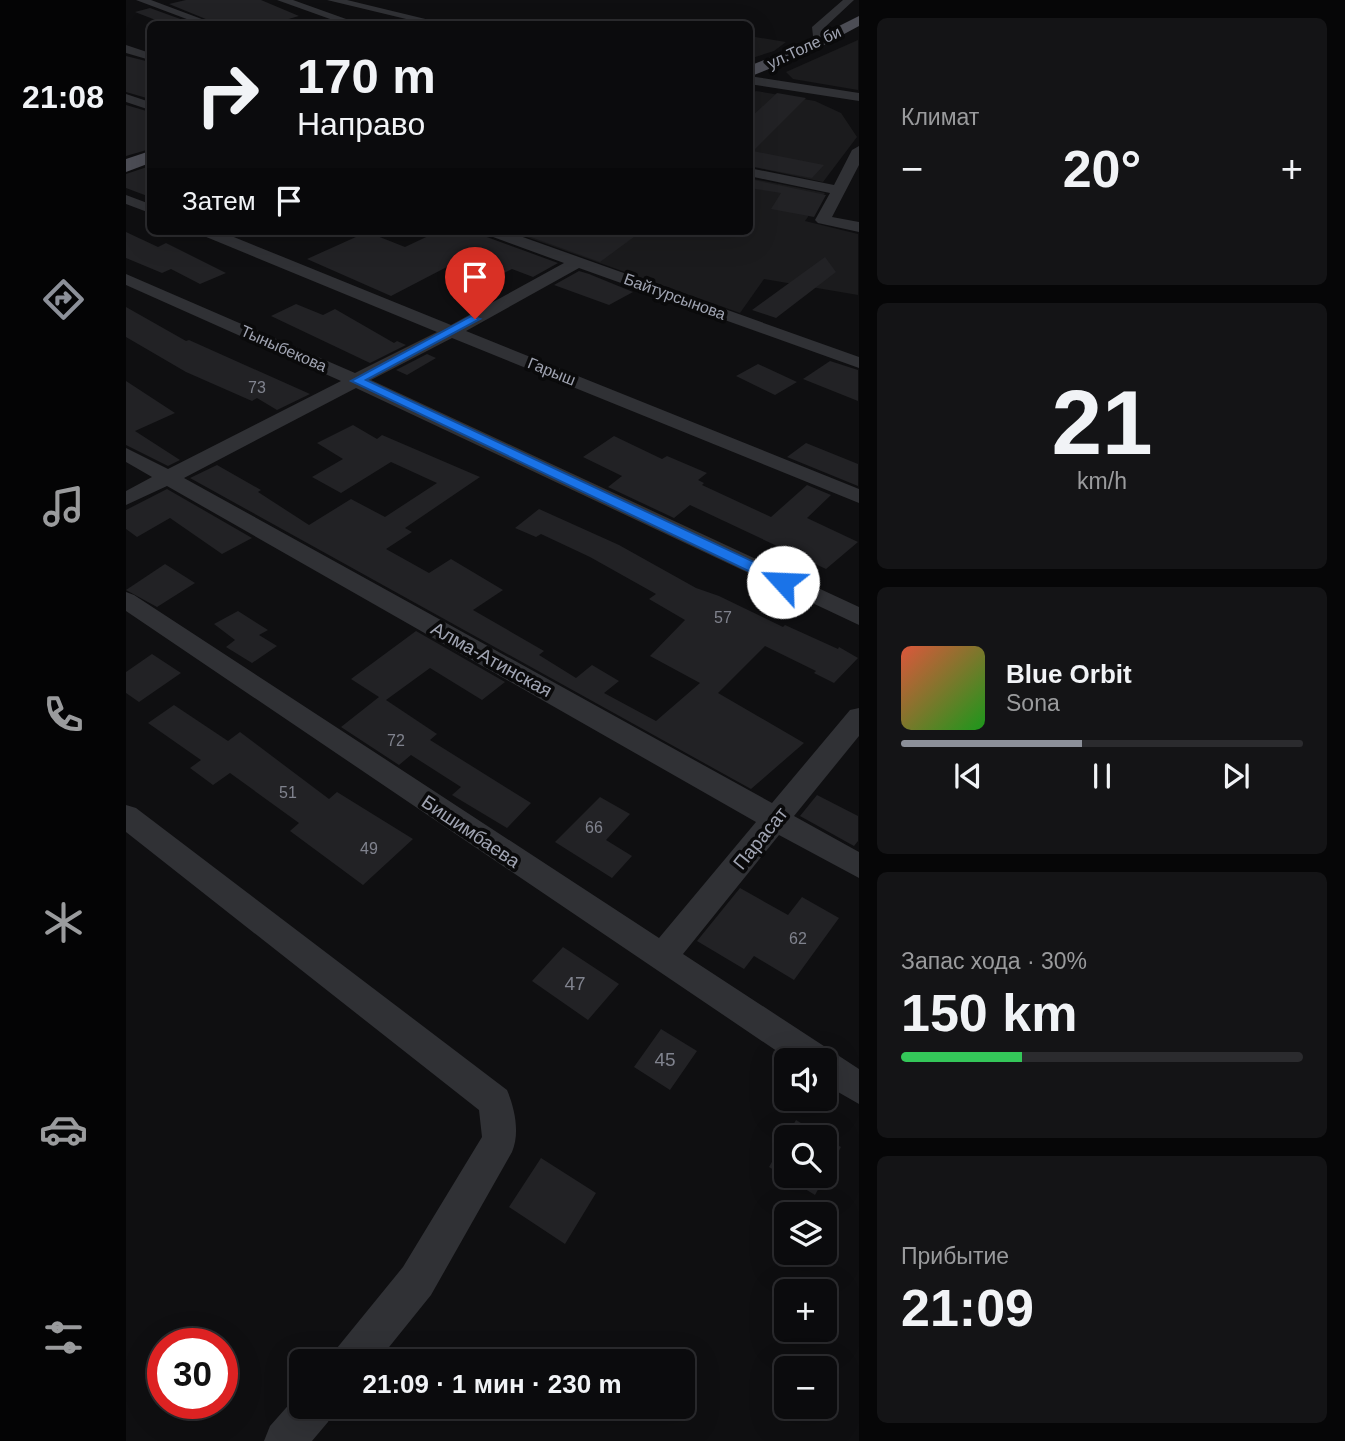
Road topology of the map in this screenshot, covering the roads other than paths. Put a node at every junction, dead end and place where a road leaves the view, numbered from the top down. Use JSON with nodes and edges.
{"nodes":[{"id":1,"x":141,"y":0,"type":"edge"},
{"id":2,"x":282,"y":0,"type":"edge"},
{"id":3,"x":332,"y":0,"type":"edge"},
{"id":4,"x":849,"y":0,"type":"edge"},
{"id":5,"x":374,"y":10,"type":"junction"},
{"id":6,"x":859,"y":20,"type":"edge"},
{"id":7,"x":200,"y":21,"type":"edge"},
{"id":8,"x":344,"y":21,"type":"edge"},
{"id":9,"x":354,"y":21,"type":"edge"},
{"id":10,"x":426,"y":21,"type":"edge"},
{"id":11,"x":859,"y":32,"type":"edge"},
{"id":12,"x":818,"y":43,"type":"junction"},
{"id":13,"x":126,"y":49,"type":"edge"},
{"id":14,"x":147,"y":56,"type":"edge"},
{"id":15,"x":753,"y":66,"type":"edge"},
{"id":16,"x":772,"y":66,"type":"junction"},
{"id":17,"x":753,"y":74,"type":"edge"},
{"id":18,"x":753,"y":77,"type":"edge"},
{"id":19,"x":783,"y":85,"type":"junction"},
{"id":20,"x":831,"y":92,"type":"junction"},
{"id":21,"x":859,"y":97,"type":"edge"},
{"id":22,"x":126,"y":98,"type":"edge"},
{"id":23,"x":147,"y":105,"type":"edge"},
{"id":24,"x":859,"y":109,"type":"edge"},
{"id":25,"x":147,"y":158,"type":"edge"},
{"id":26,"x":857,"y":160,"type":"edge"},
{"id":27,"x":126,"y":166,"type":"edge"},
{"id":28,"x":753,"y":173,"type":"edge"},
{"id":29,"x":838,"y":190,"type":"junction"},
{"id":30,"x":126,"y":200,"type":"edge"},
{"id":31,"x":147,"y":208,"type":"edge"},
{"id":32,"x":859,"y":227,"type":"edge"},
{"id":33,"x":215,"y":235,"type":"edge"},
{"id":34,"x":503,"y":235,"type":"edge"},
{"id":35,"x":580,"y":261,"type":"junction"},
{"id":36,"x":126,"y":279,"type":"edge"},
{"id":37,"x":454,"y":330,"type":"junction"},
{"id":38,"x":859,"y":363,"type":"edge"},
{"id":39,"x":357,"y":381,"type":"junction"},
{"id":40,"x":126,"y":454,"type":"edge"},
{"id":41,"x":167,"y":477,"type":"junction"},
{"id":42,"x":859,"y":497,"type":"edge"},
{"id":43,"x":126,"y":499,"type":"edge"},
{"id":44,"x":126,"y":600,"type":"edge"},
{"id":45,"x":859,"y":617,"type":"edge"},
{"id":46,"x":859,"y":717,"type":"edge"},
{"id":47,"x":126,"y":816,"type":"edge"},
{"id":48,"x":776,"y":818,"type":"junction"},
{"id":49,"x":859,"y":866,"type":"edge"},
{"id":50,"x":661,"y":958,"type":"junction"},
{"id":51,"x":799,"y":1048,"type":"edge"},
{"id":52,"x":837,"y":1074,"type":"edge"},
{"id":53,"x":859,"y":1088,"type":"edge"},
{"id":54,"x":362,"y":1349,"type":"edge"},
{"id":55,"x":303,"y":1419,"type":"edge"},
{"id":56,"x":285,"y":1441,"type":"edge"}],
"edges":[{"from":1,"to":7,"type":"street"},
{"from":2,"to":8,"type":"street"},
{"from":3,"to":5,"type":"street"},
{"from":4,"to":12,"type":"street"},
{"from":5,"to":9,"type":"street"},
{"from":5,"to":10,"type":"street"},
{"from":6,"to":12,"type":"main road","name":"ул.Толе би"},
{"from":11,"to":16,"type":"main road","name":"ул.Толе би"},
{"from":12,"to":16,"type":"main road","name":"ул.Толе би"},
{"from":13,"to":14,"type":"street"},
{"from":15,"to":16,"type":"main road"},
{"from":16,"to":17,"type":"main road","name":"ул.Толе би"},
{"from":16,"to":19,"type":"main road"},
{"from":18,"to":19,"type":"street"},
{"from":19,"to":20,"type":"street"},
{"from":20,"to":21,"type":"street"},
{"from":20,"to":24,"type":"street"},
{"from":22,"to":23,"type":"street"},
{"from":25,"to":27,"type":"main road"},
{"from":26,"to":29,"type":"street"},
{"from":28,"to":29,"type":"street"},
{"from":29,"to":32,"type":"street"},
{"from":30,"to":31,"type":"street"},
{"from":33,"to":37,"type":"street","name":"Гарыш"},
{"from":34,"to":35,"type":"street","name":"Байтурсынова"},
{"from":35,"to":37,"type":"street"},
{"from":35,"to":38,"type":"street","name":"Байтурсынова"},
{"from":36,"to":39,"type":"street","name":"Тыныбекова"},
{"from":37,"to":39,"type":"street"},
{"from":37,"to":42,"type":"street","name":"Гарыш"},
{"from":39,"to":41,"type":"street"},
{"from":39,"to":45,"type":"street","name":"Тыныбекова"},
{"from":40,"to":41,"type":"street","name":"Алма-Атинская"},
{"from":41,"to":43,"type":"street"},
{"from":41,"to":48,"type":"street","name":"Алма-Атинская"},
{"from":44,"to":50,"type":"street","name":"Бишимбаева"},
{"from":46,"to":48,"type":"street","name":"Парасат"},
{"from":47,"to":54,"type":"street"},
{"from":48,"to":49,"type":"street","name":"Алма-Атинская"},
{"from":48,"to":50,"type":"street","name":"Парасат"},
{"from":50,"to":51,"type":"street","name":"Бишимбаева"},
{"from":52,"to":53,"type":"street"},
{"from":55,"to":56,"type":"street"}]}
